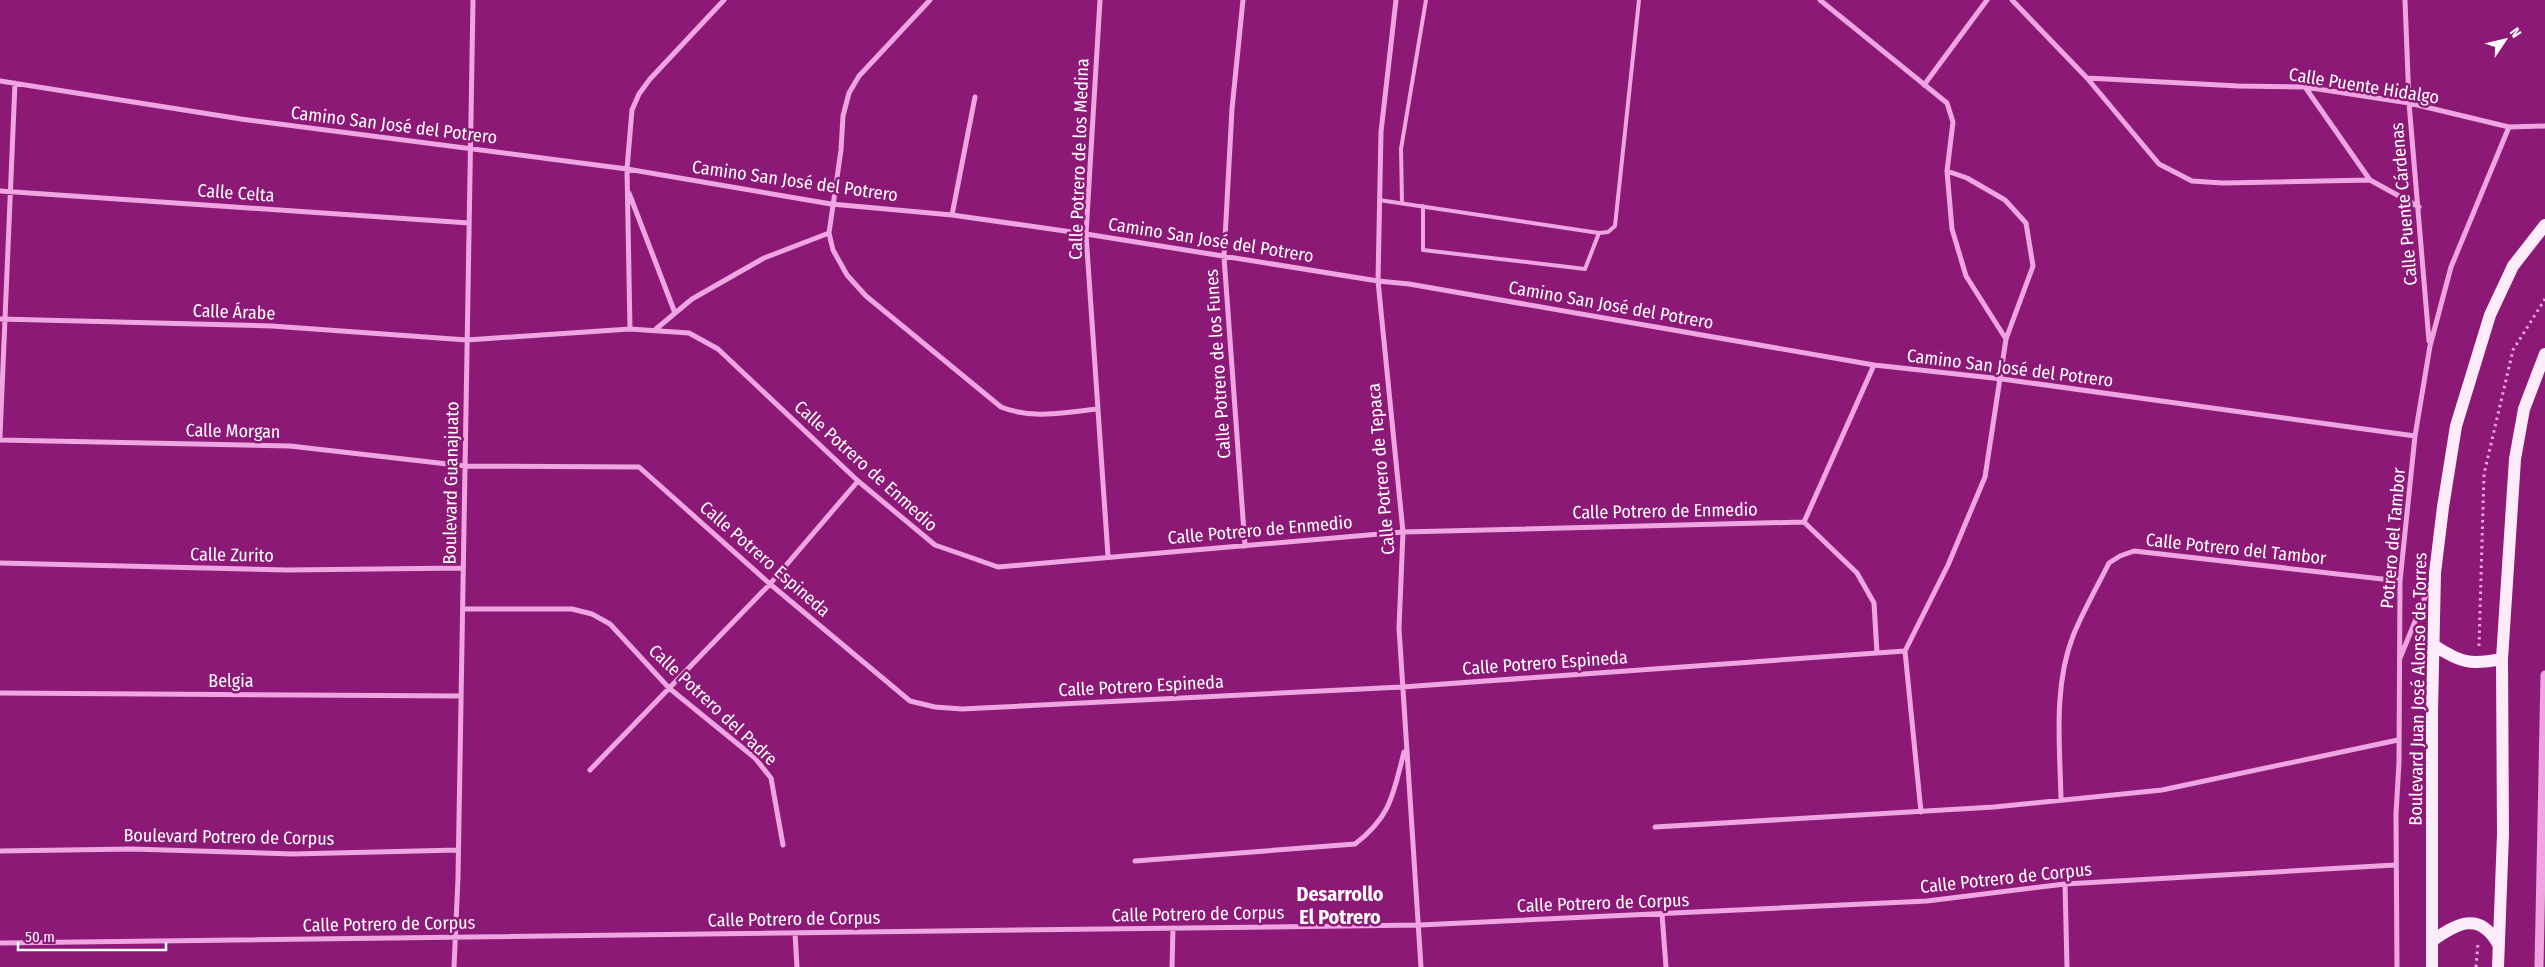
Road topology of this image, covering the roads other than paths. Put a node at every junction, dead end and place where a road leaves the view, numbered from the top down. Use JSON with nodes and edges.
{"nodes":[{"id":1,"x":473,"y":0,"type":"edge"},
{"id":2,"x":724,"y":0,"type":"edge"},
{"id":3,"x":930,"y":0,"type":"edge"},
{"id":4,"x":1100,"y":0,"type":"edge"},
{"id":5,"x":1243,"y":0,"type":"edge"},
{"id":6,"x":1396,"y":0,"type":"edge"},
{"id":7,"x":1426,"y":0,"type":"edge"},
{"id":8,"x":1639,"y":0,"type":"edge"},
{"id":9,"x":1820,"y":0,"type":"edge"},
{"id":10,"x":1987,"y":0,"type":"edge"},
{"id":11,"x":2012,"y":0,"type":"edge"},
{"id":12,"x":2406,"y":0,"type":"edge"},
{"id":13,"x":2086,"y":78,"type":"junction"},
{"id":14,"x":0,"y":81,"type":"edge"},
{"id":15,"x":15,"y":83,"type":"junction"},
{"id":16,"x":1924,"y":85,"type":"junction"},
{"id":17,"x":2305,"y":87,"type":"junction"},
{"id":18,"x":975,"y":97,"type":"dead end"},
{"id":19,"x":2409,"y":103,"type":"junction"},
{"id":20,"x":2545,"y":126,"type":"edge"},
{"id":21,"x":2509,"y":127,"type":"junction"},
{"id":22,"x":471,"y":149,"type":"junction"},
{"id":23,"x":626,"y":169,"type":"junction"},
{"id":24,"x":1947,"y":171,"type":"junction"},
{"id":25,"x":2370,"y":180,"type":"junction"},
{"id":26,"x":627,"y":188,"type":"junction"},
{"id":27,"x":0,"y":191,"type":"edge"},
{"id":28,"x":10,"y":191,"type":"junction"},
{"id":29,"x":1379,"y":200,"type":"junction"},
{"id":30,"x":1402,"y":202,"type":"junction"},
{"id":31,"x":831,"y":204,"type":"junction"},
{"id":32,"x":1423,"y":206,"type":"junction"},
{"id":33,"x":2419,"y":208,"type":"junction"},
{"id":34,"x":952,"y":215,"type":"junction"},
{"id":35,"x":470,"y":223,"type":"junction"},
{"id":36,"x":2545,"y":225,"type":"edge"},
{"id":37,"x":829,"y":233,"type":"junction"},
{"id":38,"x":1599,"y":233,"type":"junction"},
{"id":39,"x":1086,"y":234,"type":"junction"},
{"id":40,"x":1224,"y":257,"type":"junction"},
{"id":41,"x":1378,"y":281,"type":"junction"},
{"id":42,"x":675,"y":313,"type":"junction"},
{"id":43,"x":2,"y":319,"type":"edge"},
{"id":44,"x":630,"y":328,"type":"junction"},
{"id":45,"x":656,"y":330,"type":"junction"},
{"id":46,"x":2006,"y":339,"type":"junction"},
{"id":47,"x":467,"y":340,"type":"junction"},
{"id":48,"x":2430,"y":346,"type":"junction"},
{"id":49,"x":2545,"y":354,"type":"edge"},
{"id":50,"x":1874,"y":365,"type":"junction"},
{"id":51,"x":2002,"y":379,"type":"junction"},
{"id":52,"x":1098,"y":408,"type":"junction"},
{"id":53,"x":2416,"y":436,"type":"junction"},
{"id":54,"x":0,"y":439,"type":"edge"},
{"id":55,"x":465,"y":466,"type":"junction"},
{"id":56,"x":858,"y":481,"type":"junction"},
{"id":57,"x":1804,"y":522,"type":"junction"},
{"id":58,"x":1403,"y":532,"type":"junction"},
{"id":59,"x":1246,"y":546,"type":"junction"},
{"id":60,"x":1108,"y":556,"type":"junction"},
{"id":61,"x":0,"y":563,"type":"edge"},
{"id":62,"x":463,"y":568,"type":"junction"},
{"id":63,"x":2435,"y":573,"type":"junction"},
{"id":64,"x":2400,"y":580,"type":"junction"},
{"id":65,"x":770,"y":584,"type":"junction"},
{"id":66,"x":463,"y":609,"type":"junction"},
{"id":67,"x":2435,"y":646,"type":"junction"},
{"id":68,"x":1904,"y":651,"type":"junction"},
{"id":69,"x":1877,"y":652,"type":"junction"},
{"id":70,"x":2502,"y":658,"type":"junction"},
{"id":71,"x":2399,"y":661,"type":"junction"},
{"id":72,"x":2545,"y":676,"type":"edge"},
{"id":73,"x":1402,"y":687,"type":"junction"},
{"id":74,"x":669,"y":688,"type":"junction"},
{"id":75,"x":0,"y":693,"type":"edge"},
{"id":76,"x":461,"y":696,"type":"junction"},
{"id":77,"x":2398,"y":740,"type":"junction"},
{"id":78,"x":1405,"y":747,"type":"junction"},
{"id":79,"x":590,"y":770,"type":"dead end"},
{"id":80,"x":2061,"y":800,"type":"junction"},
{"id":81,"x":1920,"y":812,"type":"junction"},
{"id":82,"x":1655,"y":827,"type":"dead end"},
{"id":83,"x":783,"y":845,"type":"dead end"},
{"id":84,"x":458,"y":850,"type":"junction"},
{"id":85,"x":0,"y":852,"type":"edge"},
{"id":86,"x":1135,"y":861,"type":"dead end"},
{"id":87,"x":2395,"y":865,"type":"junction"},
{"id":88,"x":2544,"y":875,"type":"edge"},
{"id":89,"x":2065,"y":884,"type":"junction"},
{"id":90,"x":1662,"y":914,"type":"junction"},
{"id":91,"x":1420,"y":925,"type":"junction"},
{"id":92,"x":1173,"y":928,"type":"junction"},
{"id":93,"x":795,"y":933,"type":"junction"},
{"id":94,"x":453,"y":937,"type":"junction"},
{"id":95,"x":2432,"y":941,"type":"junction"},
{"id":96,"x":0,"y":943,"type":"edge"},
{"id":97,"x":2498,"y":944,"type":"junction"},
{"id":98,"x":2542,"y":957,"type":"edge"},
{"id":99,"x":454,"y":967,"type":"edge"},
{"id":100,"x":797,"y":967,"type":"edge"},
{"id":101,"x":1172,"y":967,"type":"edge"},
{"id":102,"x":1420,"y":967,"type":"edge"},
{"id":103,"x":1666,"y":967,"type":"edge"},
{"id":104,"x":2067,"y":967,"type":"edge"},
{"id":105,"x":2397,"y":967,"type":"edge"},
{"id":106,"x":2432,"y":967,"type":"edge"},
{"id":107,"x":2498,"y":967,"type":"edge"},
{"id":108,"x":2539,"y":967,"type":"edge"}],
"edges":[{"from":1,"to":22,"type":"street","name":"Boulevard Guanajuato"},
{"from":2,"to":23,"type":"street"},
{"from":3,"to":31,"type":"street"},
{"from":4,"to":39,"type":"street","name":"Calle Potrero de los Medina"},
{"from":5,"to":40,"type":"street","name":"Calle Potrero de los Funes"},
{"from":6,"to":29,"type":"street","name":"Calle Potrero de Tepaca"},
{"from":7,"to":30,"type":"lane"},
{"from":8,"to":38,"type":"lane"},
{"from":9,"to":16,"type":"street"},
{"from":10,"to":16,"type":"street"},
{"from":11,"to":13,"type":"street"},
{"from":12,"to":19,"type":"street","name":"Calle Puente Cárdenas"},
{"from":13,"to":17,"type":"street","name":"Calle Puente Hidalgo"},
{"from":13,"to":25,"type":"street"},
{"from":14,"to":15,"type":"street","name":"Camino San José del Potrero"},
{"from":15,"to":22,"type":"street","name":"Camino San José del Potrero"},
{"from":15,"to":28,"type":"street"},
{"from":16,"to":24,"type":"street"},
{"from":17,"to":19,"type":"street","name":"Calle Puente Hidalgo"},
{"from":17,"to":25,"type":"street"},
{"from":18,"to":34,"type":"street"},
{"from":19,"to":21,"type":"street","name":"Calle Puente Hidalgo"},
{"from":19,"to":33,"type":"street","name":"Calle Puente Cárdenas"},
{"from":20,"to":21,"type":"street","name":"Calle Puente Hidalgo"},
{"from":21,"to":48,"type":"street","name":"Potrero del Tambor"},
{"from":22,"to":23,"type":"street","name":"Camino San José del Potrero"},
{"from":22,"to":35,"type":"street","name":"Boulevard Guanajuato"},
{"from":23,"to":26,"type":"street"},
{"from":23,"to":31,"type":"street","name":"Camino San José del Potrero"},
{"from":24,"to":46,"type":"street"},
{"from":24,"to":46,"type":"street"},
{"from":25,"to":33,"type":"street"},
{"from":26,"to":42,"type":"street"},
{"from":26,"to":44,"type":"street"},
{"from":27,"to":28,"type":"street","name":"Calle Celta"},
{"from":28,"to":35,"type":"street","name":"Calle Celta"},
{"from":28,"to":43,"type":"street"},
{"from":29,"to":30,"type":"lane"},
{"from":29,"to":41,"type":"street","name":"Calle Potrero de Tepaca"},
{"from":30,"to":32,"type":"lane"},
{"from":31,"to":34,"type":"street","name":"Camino San José del Potrero"},
{"from":31,"to":37,"type":"street"},
{"from":32,"to":38,"type":"lane"},
{"from":32,"to":38,"type":"lane"},
{"from":33,"to":48,"type":"street","name":"Calle Puente Cárdenas"},
{"from":34,"to":39,"type":"street","name":"Camino San José del Potrero"},
{"from":35,"to":47,"type":"street","name":"Boulevard Guanajuato"},
{"from":36,"to":63,"type":"main road","name":"Boulevard Juan José Alonso de Torres"},
{"from":37,"to":42,"type":"street"},
{"from":37,"to":52,"type":"street"},
{"from":39,"to":40,"type":"street","name":"Camino San José del Potrero"},
{"from":39,"to":52,"type":"street","name":"Calle Potrero de los Medina"},
{"from":40,"to":41,"type":"street","name":"Camino San José del Potrero"},
{"from":40,"to":59,"type":"street","name":"Calle Potrero de los Funes"},
{"from":41,"to":50,"type":"street","name":"Camino San José del Potrero"},
{"from":41,"to":58,"type":"street","name":"Calle Potrero de Tepaca"},
{"from":42,"to":45,"type":"street"},
{"from":43,"to":47,"type":"street","name":"Calle Árabe"},
{"from":43,"to":54,"type":"street"},
{"from":44,"to":45,"type":"street","name":"Calle Potrero de Enmedio"},
{"from":44,"to":47,"type":"street","name":"Calle Potrero de Enmedio"},
{"from":45,"to":56,"type":"street","name":"Calle Potrero de Enmedio"},
{"from":46,"to":51,"type":"street"},
{"from":47,"to":55,"type":"street","name":"Boulevard Guanajuato"},
{"from":48,"to":53,"type":"street","name":"Potrero del Tambor"},
{"from":49,"to":70,"type":"main road"},
{"from":50,"to":51,"type":"street","name":"Camino San José del Potrero"},
{"from":50,"to":57,"type":"street"},
{"from":51,"to":53,"type":"street","name":"Camino San José del Potrero"},
{"from":51,"to":68,"type":"street"},
{"from":52,"to":60,"type":"street","name":"Calle Potrero de los Medina"},
{"from":53,"to":64,"type":"street","name":"Potrero del Tambor"},
{"from":54,"to":55,"type":"street","name":"Calle Morgan"},
{"from":55,"to":62,"type":"street","name":"Boulevard Guanajuato"},
{"from":55,"to":65,"type":"street","name":"Calle Potrero Espineda"},
{"from":56,"to":60,"type":"street","name":"Calle Potrero de Enmedio"},
{"from":56,"to":65,"type":"street"},
{"from":57,"to":58,"type":"street","name":"Calle Potrero de Enmedio"},
{"from":57,"to":69,"type":"street"},
{"from":58,"to":59,"type":"street","name":"Calle Potrero de Enmedio"},
{"from":58,"to":73,"type":"street","name":"Calle Potrero de Tepaca"},
{"from":59,"to":60,"type":"street","name":"Calle Potrero de Enmedio"},
{"from":61,"to":62,"type":"street","name":"Calle Zurito"},
{"from":62,"to":66,"type":"street","name":"Boulevard Guanajuato"},
{"from":63,"to":67,"type":"main road","name":"Boulevard Juan José Alonso de Torres"},
{"from":63,"to":71,"type":"street"},
{"from":64,"to":71,"type":"street","name":"Potrero del Tambor"},
{"from":64,"to":80,"type":"street","name":"Calle Potrero del Tambor"},
{"from":65,"to":73,"type":"street","name":"Calle Potrero Espineda"},
{"from":65,"to":74,"type":"street"},
{"from":66,"to":74,"type":"street","name":"Calle Potrero del Padre"},
{"from":66,"to":76,"type":"street","name":"Boulevard Guanajuato"},
{"from":67,"to":70,"type":"main road"},
{"from":67,"to":95,"type":"main road","name":"Boulevard Juan José Alonso de Torres"},
{"from":68,"to":69,"type":"street","name":"Calle Potrero Espineda"},
{"from":68,"to":81,"type":"street"},
{"from":69,"to":73,"type":"street","name":"Calle Potrero Espineda"},
{"from":70,"to":97,"type":"main road"},
{"from":71,"to":77,"type":"street","name":"Potrero del Tambor"},
{"from":72,"to":88,"type":"street"},
{"from":73,"to":78,"type":"street","name":"Calle Potrero de Tepaca"},
{"from":74,"to":79,"type":"street"},
{"from":74,"to":83,"type":"street","name":"Calle Potrero del Padre"},
{"from":75,"to":76,"type":"street","name":"Belgia"},
{"from":76,"to":84,"type":"street","name":"Boulevard Guanajuato"},
{"from":77,"to":80,"type":"street"},
{"from":77,"to":87,"type":"street","name":"Potrero del Tambor"},
{"from":78,"to":86,"type":"street"},
{"from":78,"to":91,"type":"street","name":"Calle Potrero de Tepaca"},
{"from":80,"to":81,"type":"street"},
{"from":81,"to":82,"type":"street"},
{"from":84,"to":85,"type":"street","name":"Boulevard Potrero de Corpus"},
{"from":84,"to":94,"type":"street","name":"Boulevard Guanajuato"},
{"from":87,"to":89,"type":"street","name":"Calle Potrero de Corpus"},
{"from":87,"to":105,"type":"street","name":"Potrero del Tambor"},
{"from":88,"to":98,"type":"street"},
{"from":89,"to":90,"type":"street","name":"Calle Potrero de Corpus"},
{"from":89,"to":104,"type":"street"},
{"from":90,"to":91,"type":"street","name":"Calle Potrero de Corpus"},
{"from":90,"to":103,"type":"street"},
{"from":91,"to":92,"type":"street","name":"Calle Potrero de Corpus"},
{"from":91,"to":102,"type":"street","name":"Calle Potrero de Tepaca"},
{"from":92,"to":93,"type":"street","name":"Calle Potrero de Corpus"},
{"from":92,"to":101,"type":"street"},
{"from":93,"to":94,"type":"street","name":"Calle Potrero de Corpus"},
{"from":93,"to":100,"type":"street"},
{"from":94,"to":96,"type":"street","name":"Calle Potrero de Corpus"},
{"from":94,"to":99,"type":"street","name":"Boulevard Guanajuato"},
{"from":95,"to":97,"type":"main road"},
{"from":95,"to":106,"type":"main road","name":"Boulevard Juan José Alonso de Torres"},
{"from":97,"to":107,"type":"main road"},
{"from":98,"to":108,"type":"street"}]}
